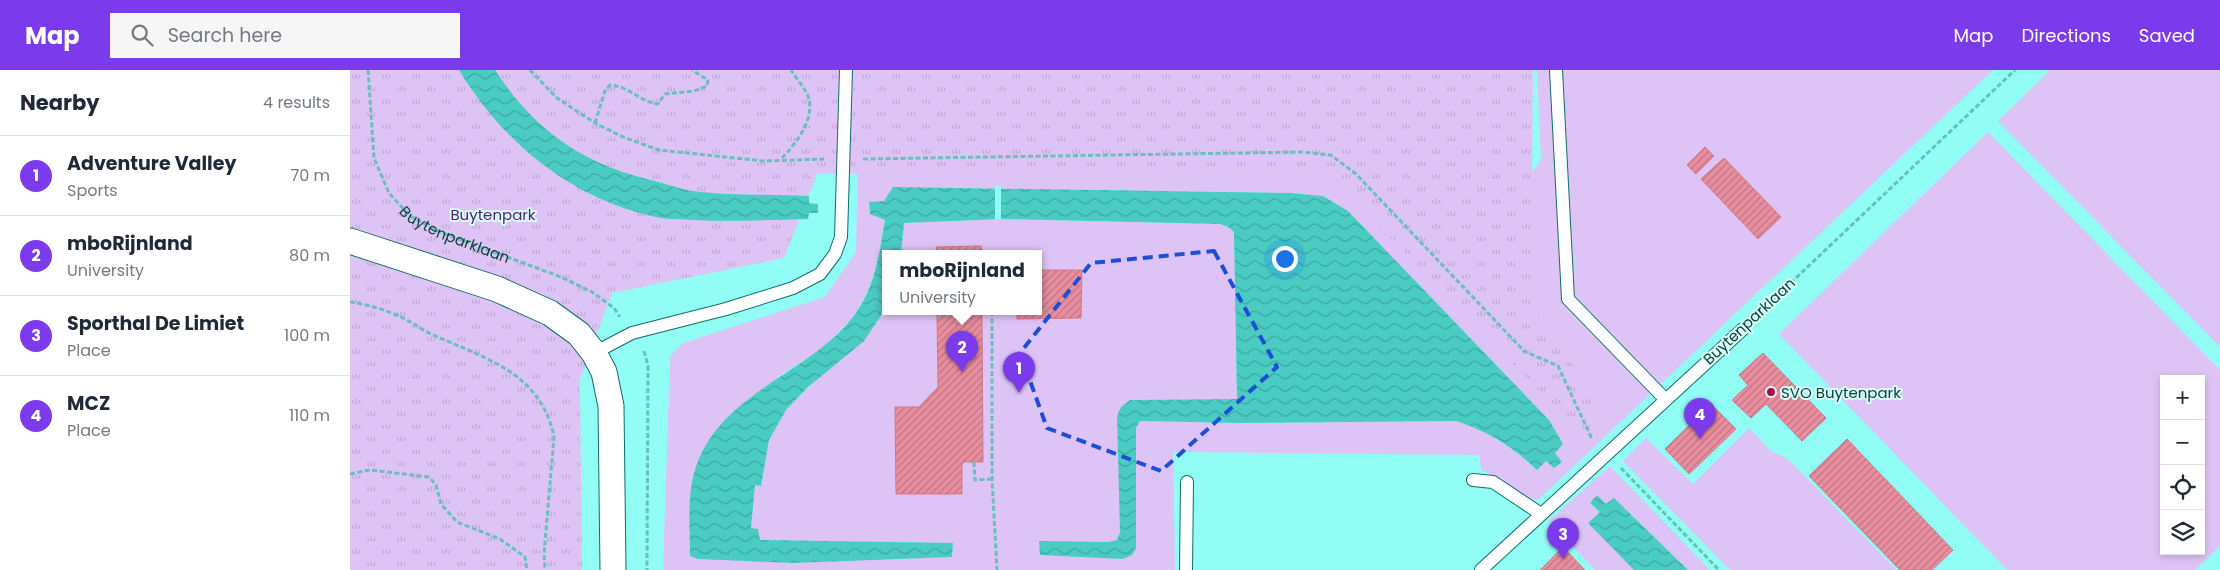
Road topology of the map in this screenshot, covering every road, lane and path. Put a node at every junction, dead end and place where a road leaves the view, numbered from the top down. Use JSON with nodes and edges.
{"nodes":[{"id":1,"x":368,"y":70,"type":"edge"},
{"id":2,"x":530,"y":70,"type":"edge"},
{"id":3,"x":692,"y":70,"type":"edge"},
{"id":4,"x":790,"y":70,"type":"edge"},
{"id":5,"x":846,"y":70,"type":"edge"},
{"id":6,"x":1556,"y":70,"type":"edge"},
{"id":7,"x":2015,"y":70,"type":"edge"},
{"id":8,"x":595,"y":123,"type":"junction"},
{"id":9,"x":781,"y":159,"type":"junction"},
{"id":10,"x":844,"y":160,"type":"junction"},
{"id":11,"x":350,"y":241,"type":"edge"},
{"id":12,"x":350,"y":302,"type":"edge"},
{"id":13,"x":1235,"y":308,"type":"dead end"},
{"id":14,"x":1264,"y":309,"type":"dead end"},
{"id":15,"x":992,"y":315,"type":"edge"},
{"id":16,"x":1743,"y":328,"type":"joint"},
{"id":17,"x":632,"y":333,"type":"junction"},
{"id":18,"x":594,"y":353,"type":"junction"},
{"id":19,"x":1665,"y":399,"type":"junction"},
{"id":20,"x":1607,"y":452,"type":"junction"},
{"id":21,"x":974,"y":462,"type":"dead end"},
{"id":22,"x":350,"y":474,"type":"edge"},
{"id":23,"x":992,"y":479,"type":"junction"},
{"id":24,"x":1473,"y":480,"type":"dead end"},
{"id":25,"x":1187,"y":482,"type":"dead end"},
{"id":26,"x":1541,"y":514,"type":"junction"},
{"id":27,"x":527,"y":570,"type":"edge"},
{"id":28,"x":545,"y":570,"type":"edge"},
{"id":29,"x":613,"y":570,"type":"edge"},
{"id":30,"x":648,"y":570,"type":"edge"},
{"id":31,"x":997,"y":570,"type":"edge"},
{"id":32,"x":1186,"y":570,"type":"edge"},
{"id":33,"x":1481,"y":570,"type":"edge"},
{"id":34,"x":1719,"y":570,"type":"edge"}],
"edges":[{"from":1,"to":17,"type":"path","name":"Buytenparklaan"},
{"from":2,"to":8,"type":"path"},
{"from":3,"to":8,"type":"path"},
{"from":4,"to":9,"type":"path"},
{"from":5,"to":10,"type":"lane"},
{"from":6,"to":19,"type":"lane"},
{"from":7,"to":16,"type":"path","name":"Buytenparklaan"},
{"from":8,"to":9,"type":"path"},
{"from":9,"to":10,"type":"path"},
{"from":10,"to":17,"type":"lane"},
{"from":10,"to":20,"type":"path"},
{"from":11,"to":18,"type":"street"},
{"from":12,"to":28,"type":"path"},
{"from":13,"to":14,"type":"path"},
{"from":15,"to":23,"type":"path"},
{"from":16,"to":19,"type":"lane","name":"Buytenparklaan"},
{"from":17,"to":18,"type":"lane"},
{"from":17,"to":30,"type":"path","name":"Buytenparklaan"},
{"from":18,"to":29,"type":"street"},
{"from":19,"to":20,"type":"lane","name":"Buytenparklaan"},
{"from":20,"to":26,"type":"lane","name":"Buytenparklaan"},
{"from":20,"to":34,"type":"path"},
{"from":21,"to":23,"type":"path"},
{"from":22,"to":27,"type":"path"},
{"from":23,"to":31,"type":"path"},
{"from":24,"to":26,"type":"lane"},
{"from":25,"to":32,"type":"lane"},
{"from":26,"to":33,"type":"lane","name":"Buytenparklaan"}]}
